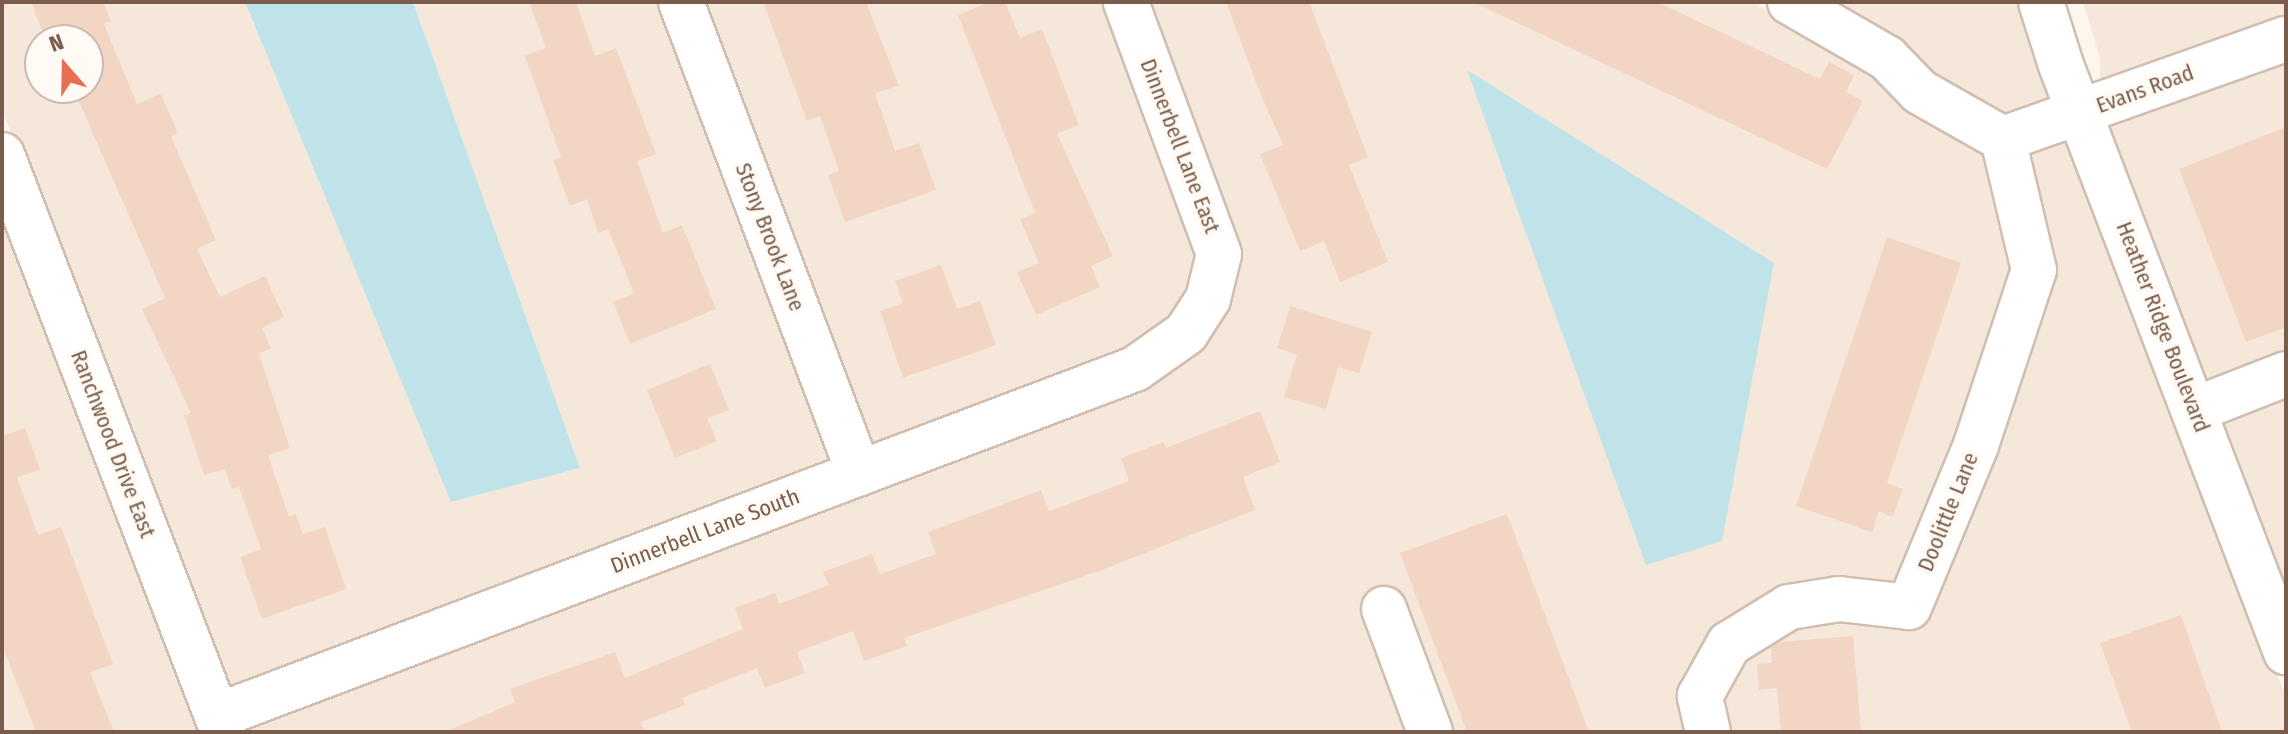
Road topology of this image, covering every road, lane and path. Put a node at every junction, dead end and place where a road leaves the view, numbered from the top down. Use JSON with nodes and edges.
{"nodes":[{"id":1,"x":681,"y":2,"type":"edge"},
{"id":2,"x":1126,"y":2,"type":"edge"},
{"id":3,"x":1790,"y":2,"type":"edge"},
{"id":4,"x":2041,"y":2,"type":"edge"},
{"id":5,"x":2286,"y":39,"type":"edge"},
{"id":6,"x":2081,"y":112,"type":"junction"},
{"id":7,"x":2003,"y":139,"type":"junction"},
{"id":8,"x":2,"y":155,"type":"edge"},
{"id":9,"x":1186,"y":333,"type":"joint"},
{"id":10,"x":2286,"y":374,"type":"edge"},
{"id":11,"x":2194,"y":410,"type":"junction"},
{"id":12,"x":859,"y":473,"type":"junction"},
{"id":13,"x":1384,"y":609,"type":"dead end"},
{"id":14,"x":2286,"y":652,"type":"edge"},
{"id":15,"x":220,"y":724,"type":"edge"},
{"id":16,"x":1430,"y":732,"type":"edge"},
{"id":17,"x":1708,"y":732,"type":"edge"}],
"edges":[{"from":1,"to":12,"type":"street","name":"Stony Brook Lane"},
{"from":2,"to":9,"type":"street","name":"Dinnerbell Lane East"},
{"from":3,"to":7,"type":"street"},
{"from":4,"to":6,"type":"street","name":"Heather Ridge Boulevard"},
{"from":5,"to":6,"type":"street","name":"Evans Road"},
{"from":6,"to":7,"type":"street","name":"Evans Road"},
{"from":6,"to":11,"type":"street","name":"Heather Ridge Boulevard"},
{"from":7,"to":17,"type":"street","name":"Doolittle Lane"},
{"from":8,"to":15,"type":"street","name":"Ranchwood Drive East"},
{"from":9,"to":12,"type":"street","name":"Dinnerbell Lane South"},
{"from":10,"to":11,"type":"street"},
{"from":11,"to":14,"type":"street","name":"Heather Ridge Boulevard"},
{"from":12,"to":15,"type":"street","name":"Dinnerbell Lane South"},
{"from":13,"to":16,"type":"street"}]}
